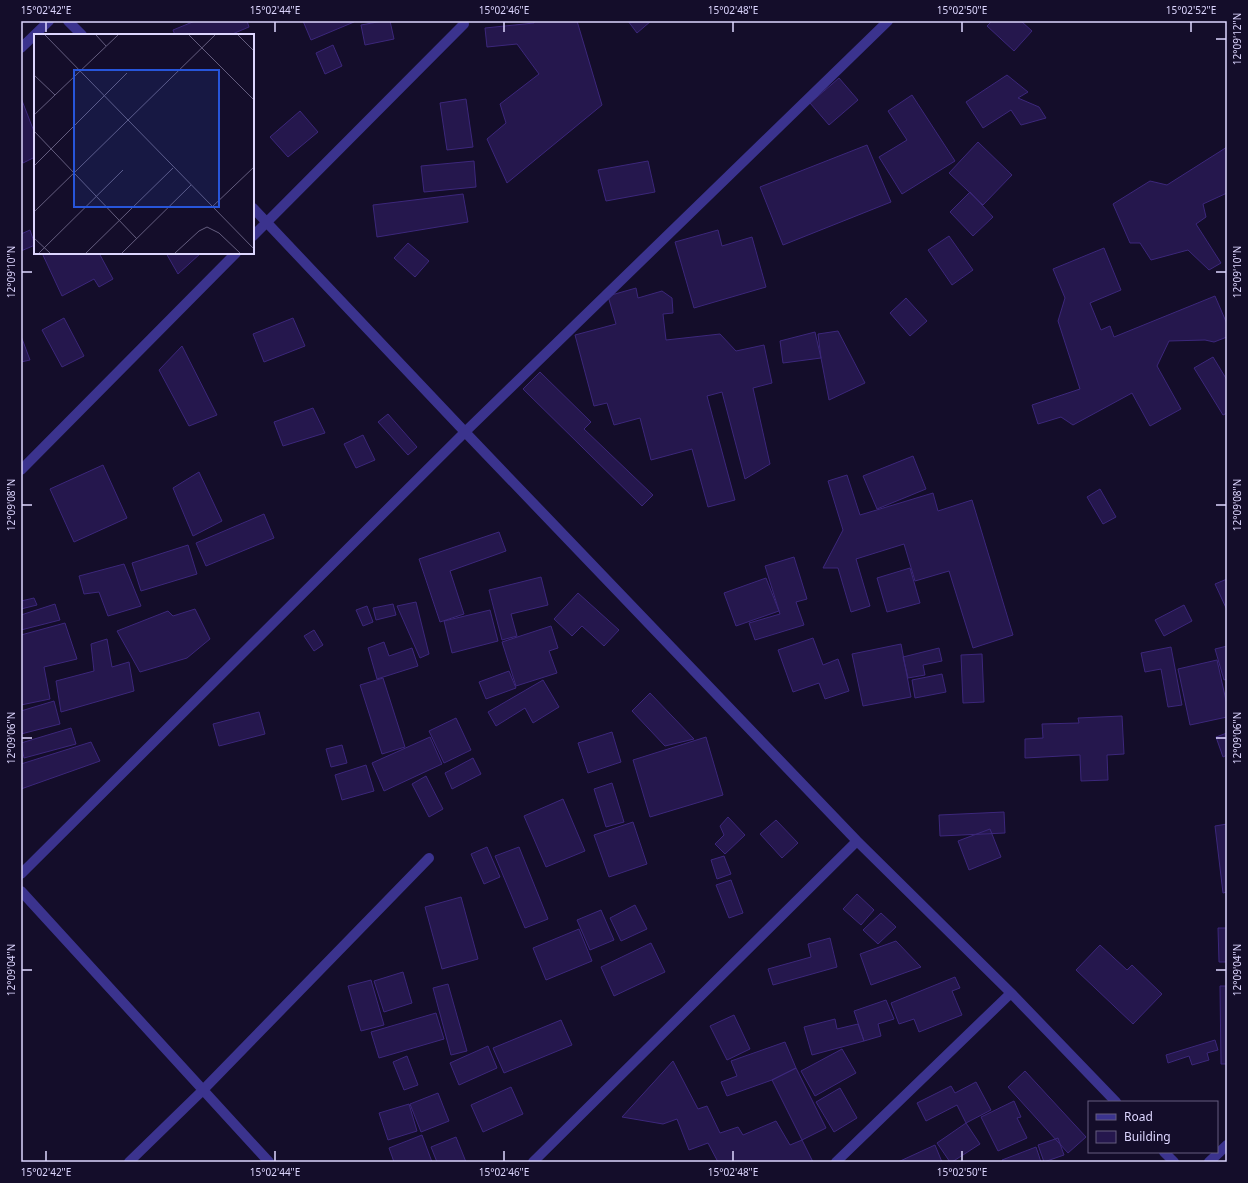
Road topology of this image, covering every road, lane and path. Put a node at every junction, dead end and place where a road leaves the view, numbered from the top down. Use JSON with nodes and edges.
{"nodes":[{"id":1,"x":49,"y":21,"type":"edge"},
{"id":2,"x":68,"y":21,"type":"edge"},
{"id":3,"x":888,"y":21,"type":"edge"},
{"id":4,"x":464,"y":24,"type":"dead end"},
{"id":5,"x":36,"y":34,"type":"edge"},
{"id":6,"x":81,"y":34,"type":"edge"},
{"id":7,"x":34,"y":35,"type":"edge"},
{"id":8,"x":21,"y":48,"type":"edge"},
{"id":9,"x":254,"y":209,"type":"edge"},
{"id":10,"x":267,"y":222,"type":"junction"},
{"id":11,"x":254,"y":235,"type":"edge"},
{"id":12,"x":235,"y":254,"type":"edge"},
{"id":13,"x":465,"y":432,"type":"junction"},
{"id":14,"x":21,"y":470,"type":"edge"},
{"id":15,"x":857,"y":841,"type":"junction"},
{"id":16,"x":429,"y":858,"type":"dead end"},
{"id":17,"x":21,"y":874,"type":"edge"},
{"id":18,"x":21,"y":891,"type":"edge"},
{"id":19,"x":1011,"y":993,"type":"junction"},
{"id":20,"x":203,"y":1090,"type":"junction"},
{"id":21,"x":1115,"y":1101,"type":"edge"},
{"id":22,"x":1227,"y":1145,"type":"edge"},
{"id":23,"x":1165,"y":1153,"type":"edge"},
{"id":24,"x":129,"y":1162,"type":"edge"},
{"id":25,"x":269,"y":1162,"type":"edge"},
{"id":26,"x":533,"y":1162,"type":"edge"},
{"id":27,"x":836,"y":1162,"type":"edge"},
{"id":28,"x":1174,"y":1162,"type":"edge"},
{"id":29,"x":1209,"y":1162,"type":"edge"}],
"edges":[{"from":1,"to":5,"type":"street"},
{"from":2,"to":6,"type":"street"},
{"from":3,"to":13,"type":"street"},
{"from":4,"to":10,"type":"street"},
{"from":7,"to":8,"type":"street"},
{"from":9,"to":10,"type":"street"},
{"from":10,"to":11,"type":"street"},
{"from":10,"to":13,"type":"street"},
{"from":12,"to":14,"type":"street"},
{"from":13,"to":15,"type":"street"},
{"from":13,"to":17,"type":"street"},
{"from":15,"to":19,"type":"street"},
{"from":15,"to":26,"type":"street"},
{"from":16,"to":20,"type":"street"},
{"from":18,"to":20,"type":"street"},
{"from":19,"to":21,"type":"street"},
{"from":19,"to":27,"type":"street"},
{"from":20,"to":24,"type":"street"},
{"from":20,"to":25,"type":"street"},
{"from":22,"to":29,"type":"street"},
{"from":23,"to":28,"type":"street"}]}
